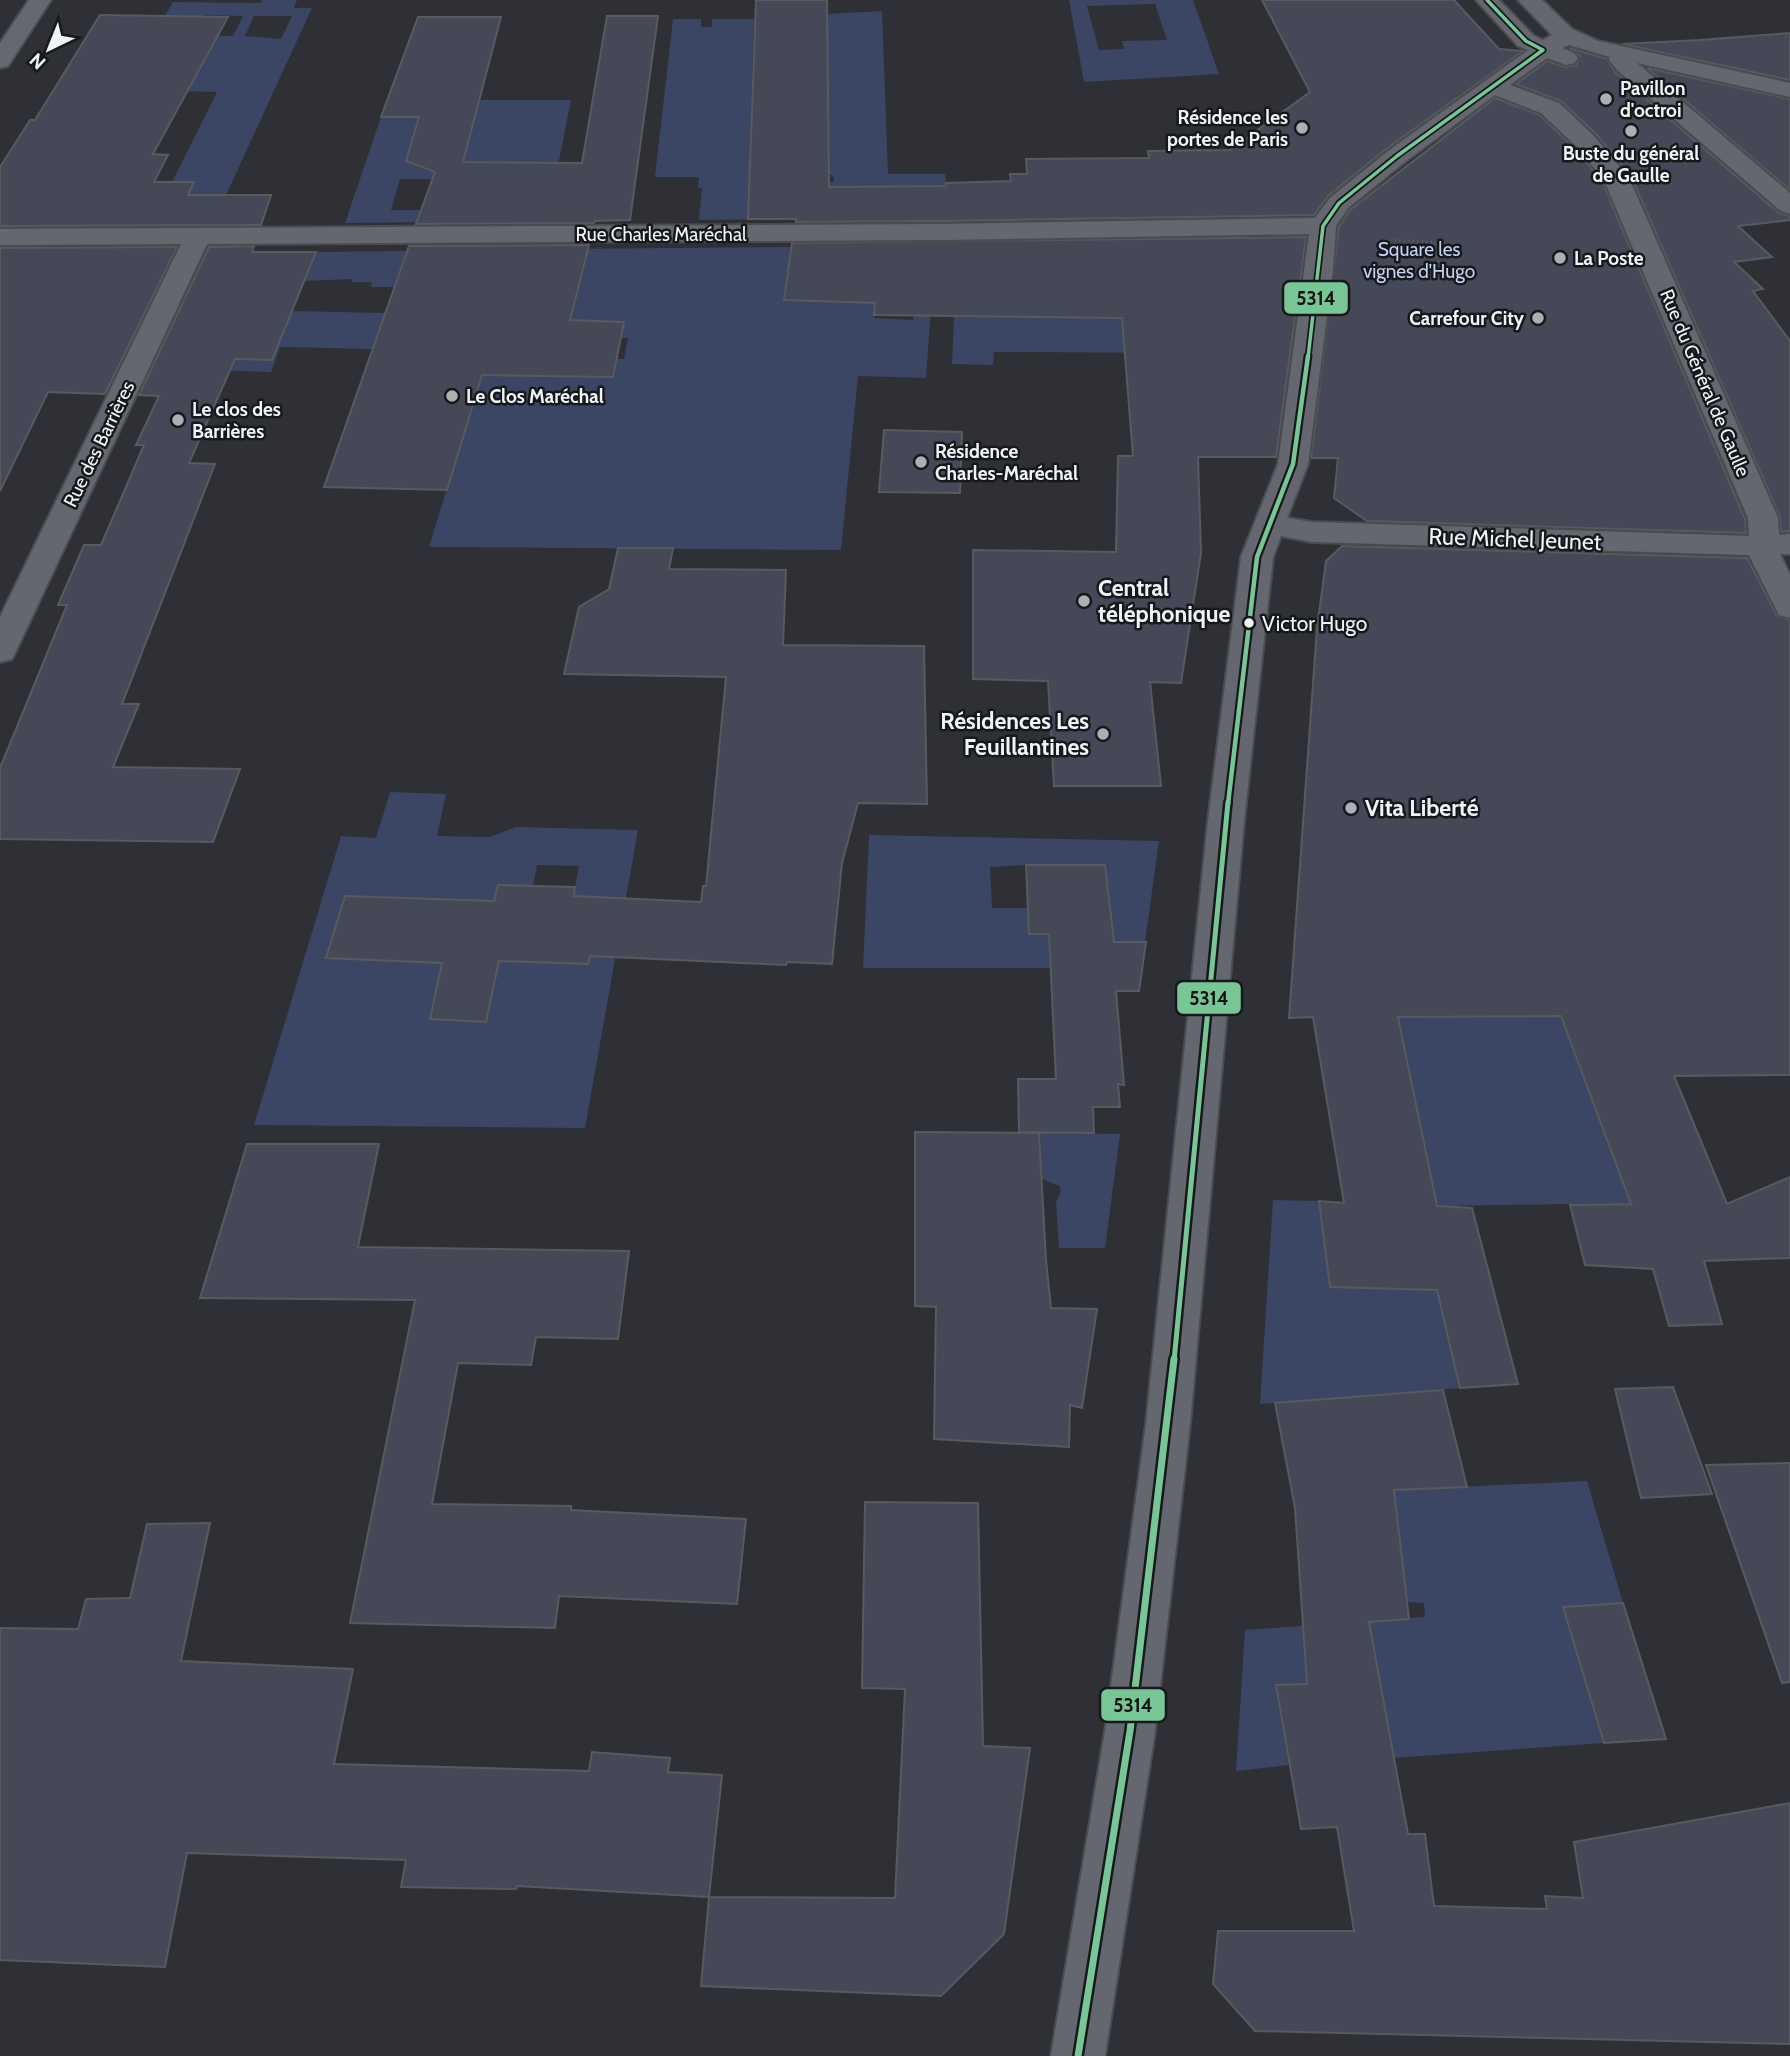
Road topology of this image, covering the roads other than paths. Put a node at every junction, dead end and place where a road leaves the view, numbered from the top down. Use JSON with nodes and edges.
{"nodes":[{"id":1,"x":40,"y":0,"type":"edge"},
{"id":2,"x":1487,"y":0,"type":"edge"},
{"id":3,"x":1530,"y":0,"type":"edge"},
{"id":4,"x":1576,"y":46,"type":"junction"},
{"id":5,"x":1543,"y":50,"type":"junction"},
{"id":6,"x":1624,"y":60,"type":"junction"},
{"id":7,"x":0,"y":61,"type":"edge"},
{"id":8,"x":1492,"y":86,"type":"junction"},
{"id":9,"x":1790,"y":90,"type":"edge"},
{"id":10,"x":1545,"y":105,"type":"junction"},
{"id":11,"x":1790,"y":206,"type":"edge"},
{"id":12,"x":1323,"y":226,"type":"junction"},
{"id":13,"x":198,"y":236,"type":"junction"},
{"id":14,"x":0,"y":237,"type":"edge"},
{"id":15,"x":1268,"y":524,"type":"junction"},
{"id":16,"x":1777,"y":545,"type":"edge"},
{"id":17,"x":1790,"y":608,"type":"edge"},
{"id":18,"x":0,"y":651,"type":"edge"},
{"id":19,"x":1078,"y":2056,"type":"edge"}],
"edges":[{"from":1,"to":7,"type":"main road"},
{"from":2,"to":5,"type":"street"},
{"from":3,"to":4,"type":"street"},
{"from":4,"to":5,"type":"street"},
{"from":4,"to":6,"type":"street"},
{"from":4,"to":10,"type":"street"},
{"from":5,"to":8,"type":"street"},
{"from":6,"to":9,"type":"street"},
{"from":6,"to":11,"type":"street"},
{"from":8,"to":10,"type":"street","name":"Rue du Général de Gaulle"},
{"from":8,"to":12,"type":"street"},
{"from":10,"to":16,"type":"street","name":"Rue du Général de Gaulle"},
{"from":12,"to":13,"type":"street","name":"Rue Charles Maréchal"},
{"from":12,"to":15,"type":"street"},
{"from":13,"to":14,"type":"street","name":"Rue Charles Maréchal"},
{"from":13,"to":18,"type":"street","name":"Rue des Barrières"},
{"from":15,"to":16,"type":"street","name":"Rue Michel Jeunet"},
{"from":15,"to":19,"type":"street"},
{"from":16,"to":17,"type":"street","name":"Rue du Général de Gaulle"}]}
